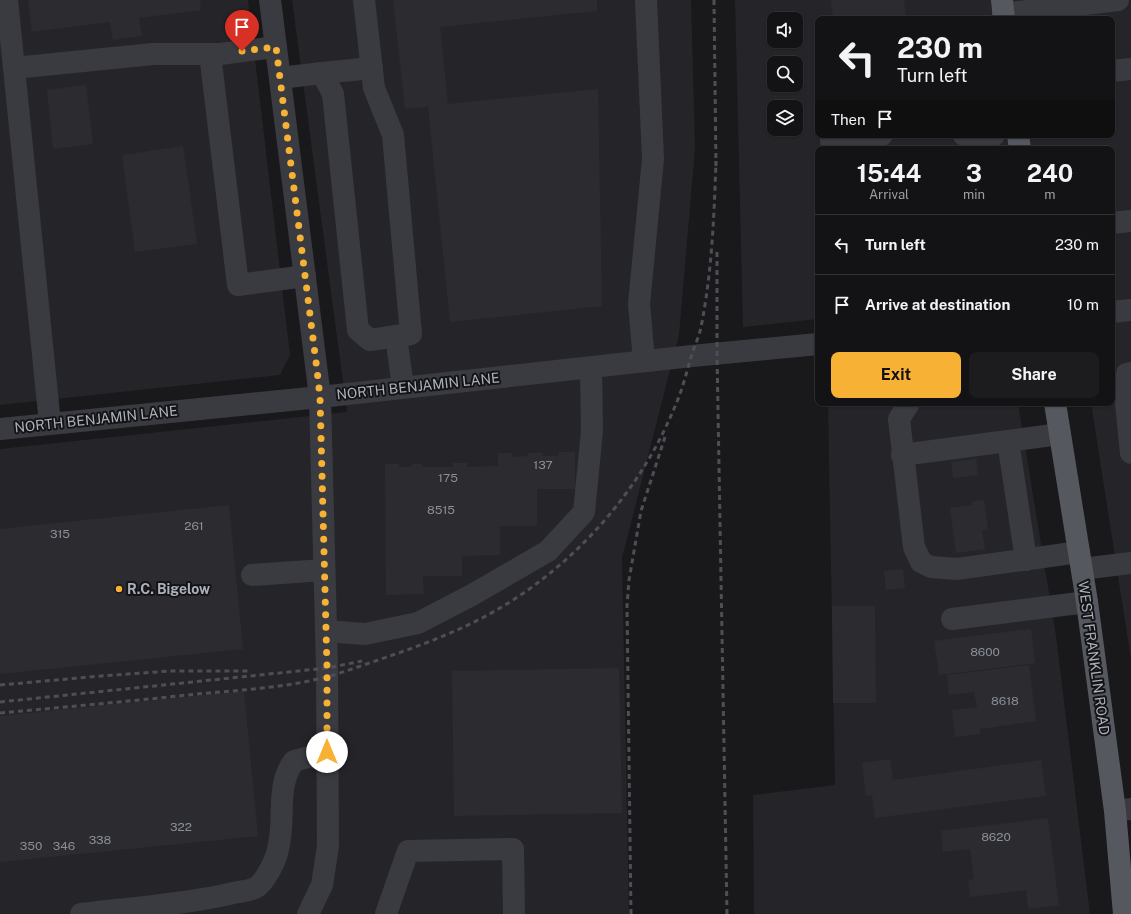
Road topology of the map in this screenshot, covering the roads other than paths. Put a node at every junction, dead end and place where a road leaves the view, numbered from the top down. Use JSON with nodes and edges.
{"nodes":[{"id":1,"x":7,"y":0,"type":"edge"},
{"id":2,"x":270,"y":0,"type":"edge"},
{"id":3,"x":364,"y":0,"type":"edge"},
{"id":4,"x":646,"y":0,"type":"edge"},
{"id":5,"x":1118,"y":0,"type":"edge"},
{"id":6,"x":1003,"y":11,"type":"edge"},
{"id":7,"x":276,"y":47,"type":"junction"},
{"id":8,"x":210,"y":54,"type":"junction"},
{"id":9,"x":14,"y":68,"type":"junction"},
{"id":10,"x":372,"y":68,"type":"junction"},
{"id":11,"x":1131,"y":69,"type":"edge"},
{"id":12,"x":1115,"y":71,"type":"edge"},
{"id":13,"x":322,"y":73,"type":"junction"},
{"id":14,"x":280,"y":78,"type":"junction"},
{"id":15,"x":873,"y":138,"type":"edge"},
{"id":16,"x":977,"y":138,"type":"edge"},
{"id":17,"x":965,"y":140,"type":"edge"},
{"id":18,"x":855,"y":144,"type":"edge"},
{"id":19,"x":832,"y":146,"type":"edge"},
{"id":20,"x":1131,"y":221,"type":"edge"},
{"id":21,"x":1115,"y":223,"type":"edge"},
{"id":22,"x":305,"y":276,"type":"junction"},
{"id":23,"x":1131,"y":310,"type":"edge"},
{"id":24,"x":1115,"y":312,"type":"edge"},
{"id":25,"x":396,"y":336,"type":"junction"},
{"id":26,"x":815,"y":344,"type":"edge"},
{"id":27,"x":644,"y":361,"type":"junction"},
{"id":28,"x":591,"y":368,"type":"junction"},
{"id":29,"x":1131,"y":373,"type":"edge"},
{"id":30,"x":403,"y":388,"type":"junction"},
{"id":31,"x":320,"y":397,"type":"junction"},
{"id":32,"x":907,"y":406,"type":"edge"},
{"id":33,"x":1055,"y":406,"type":"edge"},
{"id":34,"x":50,"y":424,"type":"junction"},
{"id":35,"x":0,"y":429,"type":"edge"},
{"id":36,"x":1060,"y":434,"type":"junction"},
{"id":37,"x":1008,"y":441,"type":"junction"},
{"id":38,"x":1131,"y":453,"type":"edge"},
{"id":39,"x":902,"y":456,"type":"junction"},
{"id":40,"x":1026,"y":560,"type":"junction"},
{"id":41,"x":1080,"y":560,"type":"junction"},
{"id":42,"x":1131,"y":563,"type":"edge"},
{"id":43,"x":324,"y":570,"type":"junction"},
{"id":44,"x":252,"y":575,"type":"dead end"},
{"id":45,"x":1087,"y":602,"type":"junction"},
{"id":46,"x":952,"y":619,"type":"dead end"},
{"id":47,"x":326,"y":631,"type":"junction"},
{"id":48,"x":327,"y":752,"type":"junction"},
{"id":49,"x":1123,"y":810,"type":"edge"},
{"id":50,"x":209,"y":906,"type":"edge"},
{"id":51,"x":81,"y":914,"type":"edge"},
{"id":52,"x":308,"y":914,"type":"edge"},
{"id":53,"x":386,"y":914,"type":"edge"},
{"id":54,"x":514,"y":914,"type":"edge"},
{"id":55,"x":1124,"y":914,"type":"edge"}],
"edges":[{"from":1,"to":9,"type":"street"},
{"from":2,"to":7,"type":"street"},
{"from":3,"to":10,"type":"street"},
{"from":4,"to":27,"type":"street"},
{"from":5,"to":6,"type":"street"},
{"from":7,"to":8,"type":"street"},
{"from":7,"to":14,"type":"street"},
{"from":8,"to":9,"type":"street"},
{"from":8,"to":22,"type":"street"},
{"from":9,"to":34,"type":"street"},
{"from":10,"to":13,"type":"street"},
{"from":10,"to":25,"type":"street"},
{"from":11,"to":12,"type":"street"},
{"from":13,"to":14,"type":"street"},
{"from":13,"to":25,"type":"street"},
{"from":14,"to":22,"type":"street"},
{"from":15,"to":18,"type":"street"},
{"from":16,"to":17,"type":"street"},
{"from":18,"to":19,"type":"street"},
{"from":20,"to":21,"type":"street"},
{"from":22,"to":31,"type":"street"},
{"from":23,"to":24,"type":"street"},
{"from":25,"to":30,"type":"street"},
{"from":26,"to":27,"type":"street","name":"NORTH BENJAMIN LANE"},
{"from":27,"to":28,"type":"street","name":"NORTH BENJAMIN LANE"},
{"from":28,"to":30,"type":"street","name":"NORTH BENJAMIN LANE"},
{"from":28,"to":47,"type":"street"},
{"from":29,"to":38,"type":"street"},
{"from":30,"to":31,"type":"street","name":"NORTH BENJAMIN LANE"},
{"from":31,"to":34,"type":"street","name":"NORTH BENJAMIN LANE"},
{"from":31,"to":43,"type":"street"},
{"from":32,"to":39,"type":"street"},
{"from":33,"to":36,"type":"main road","name":"WEST FRANKLIN ROAD"},
{"from":34,"to":35,"type":"street","name":"NORTH BENJAMIN LANE"},
{"from":36,"to":37,"type":"street"},
{"from":36,"to":41,"type":"main road","name":"WEST FRANKLIN ROAD"},
{"from":37,"to":39,"type":"street"},
{"from":37,"to":40,"type":"street"},
{"from":39,"to":40,"type":"street"},
{"from":40,"to":41,"type":"street"},
{"from":41,"to":42,"type":"street"},
{"from":41,"to":45,"type":"main road","name":"WEST FRANKLIN ROAD"},
{"from":43,"to":44,"type":"street"},
{"from":43,"to":47,"type":"street"},
{"from":45,"to":46,"type":"street"},
{"from":45,"to":49,"type":"main road","name":"WEST FRANKLIN ROAD"},
{"from":47,"to":48,"type":"street"},
{"from":48,"to":50,"type":"street"},
{"from":48,"to":52,"type":"street"},
{"from":49,"to":55,"type":"main road","name":"WEST FRANKLIN ROAD"},
{"from":50,"to":51,"type":"street"},
{"from":53,"to":54,"type":"street"}]}
